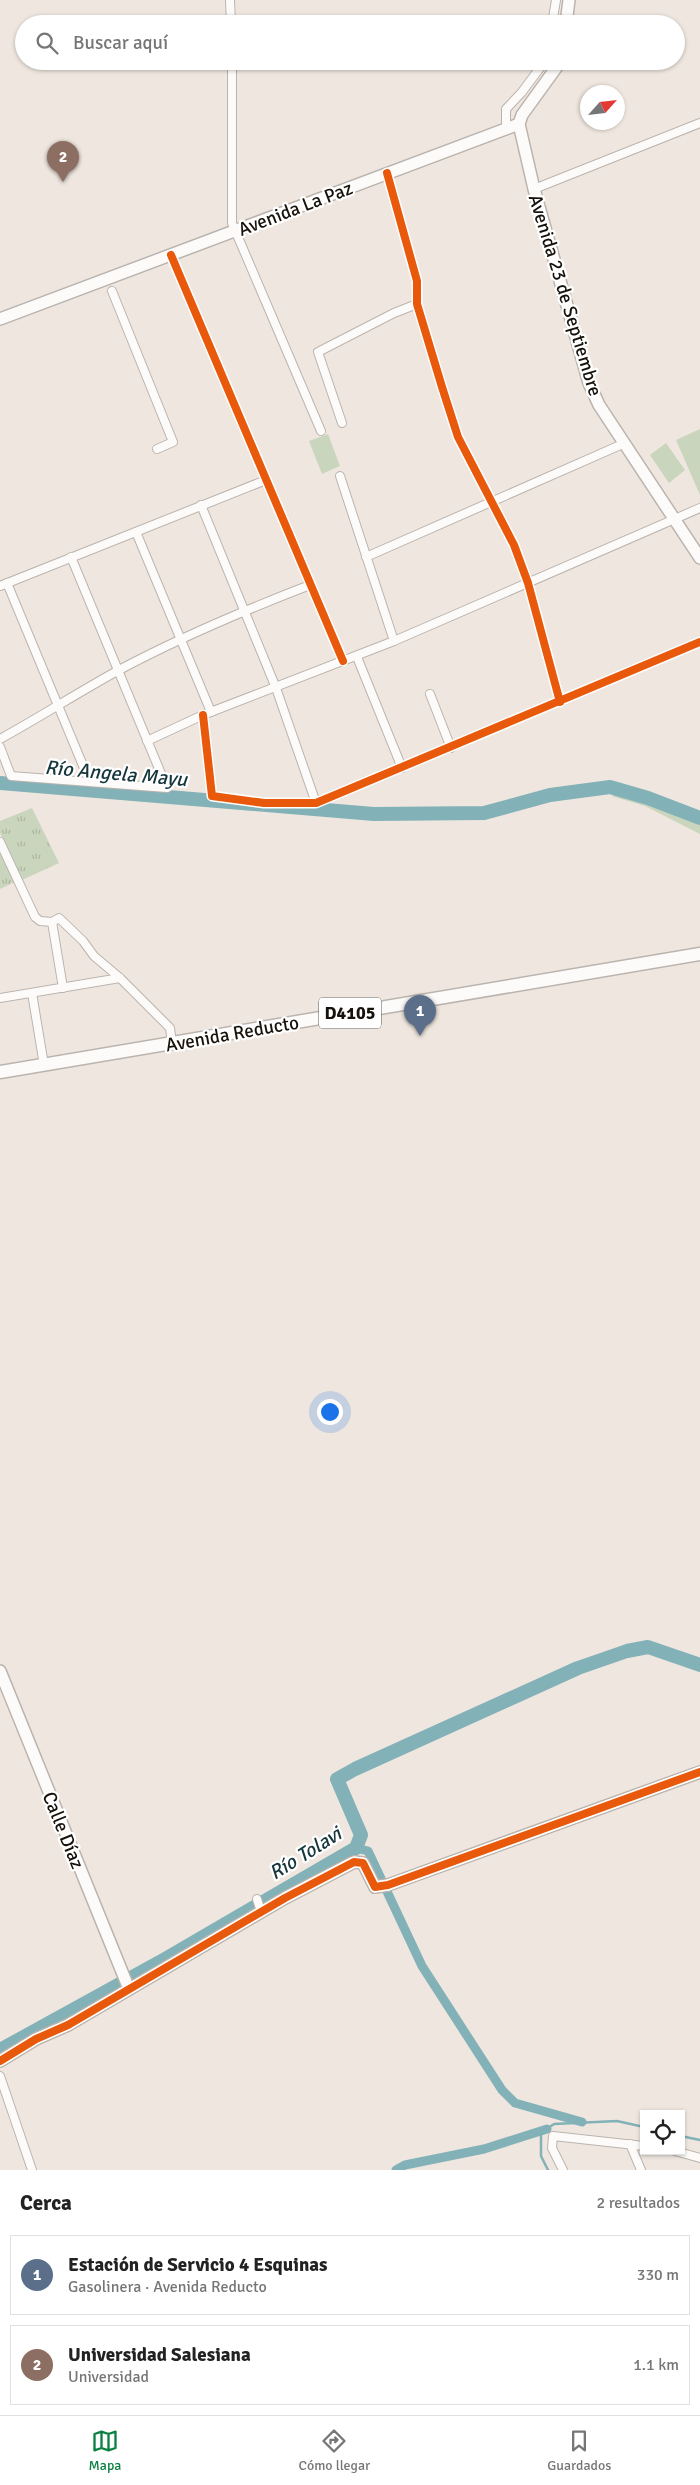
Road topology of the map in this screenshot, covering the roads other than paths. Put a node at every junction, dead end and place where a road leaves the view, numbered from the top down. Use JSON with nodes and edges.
{"nodes":[{"id":1,"x":230,"y":0,"type":"edge"},
{"id":2,"x":556,"y":0,"type":"edge"},
{"id":3,"x":569,"y":0,"type":"edge"},
{"id":4,"x":231,"y":15,"type":"edge"},
{"id":5,"x":554,"y":15,"type":"edge"},
{"id":6,"x":567,"y":15,"type":"edge"},
{"id":7,"x":232,"y":70,"type":"edge"},
{"id":8,"x":538,"y":70,"type":"edge"},
{"id":9,"x":554,"y":70,"type":"edge"},
{"id":10,"x":700,"y":123,"type":"edge"},
{"id":11,"x":519,"y":124,"type":"junction"},
{"id":12,"x":506,"y":129,"type":"junction"},
{"id":13,"x":387,"y":173,"type":"junction"},
{"id":14,"x":534,"y":189,"type":"junction"},
{"id":15,"x":236,"y":230,"type":"junction"},
{"id":16,"x":171,"y":255,"type":"junction"},
{"id":17,"x":112,"y":291,"type":"dead end"},
{"id":18,"x":417,"y":304,"type":"junction"},
{"id":19,"x":0,"y":319,"type":"edge"},
{"id":20,"x":342,"y":423,"type":"dead end"},
{"id":21,"x":321,"y":431,"type":"dead end"},
{"id":22,"x":625,"y":443,"type":"junction"},
{"id":23,"x":157,"y":449,"type":"dead end"},
{"id":24,"x":340,"y":476,"type":"dead end"},
{"id":25,"x":266,"y":480,"type":"junction"},
{"id":26,"x":491,"y":502,"type":"junction"},
{"id":27,"x":201,"y":505,"type":"junction"},
{"id":28,"x":700,"y":508,"type":"edge"},
{"id":29,"x":676,"y":519,"type":"junction"},
{"id":30,"x":136,"y":532,"type":"junction"},
{"id":31,"x":70,"y":557,"type":"junction"},
{"id":32,"x":366,"y":557,"type":"junction"},
{"id":33,"x":700,"y":558,"type":"edge"},
{"id":34,"x":528,"y":583,"type":"junction"},
{"id":35,"x":3,"y":585,"type":"edge"},
{"id":36,"x":310,"y":585,"type":"junction"},
{"id":37,"x":244,"y":610,"type":"junction"},
{"id":38,"x":181,"y":639,"type":"junction"},
{"id":39,"x":394,"y":641,"type":"junction"},
{"id":40,"x":700,"y":642,"type":"edge"},
{"id":41,"x":357,"y":656,"type":"junction"},
{"id":42,"x":343,"y":661,"type":"junction"},
{"id":43,"x":118,"y":671,"type":"junction"},
{"id":44,"x":276,"y":688,"type":"junction"},
{"id":45,"x":430,"y":694,"type":"dead end"},
{"id":46,"x":560,"y":702,"type":"junction"},
{"id":47,"x":58,"y":706,"type":"junction"},
{"id":48,"x":207,"y":714,"type":"junction"},
{"id":49,"x":0,"y":739,"type":"edge"},
{"id":50,"x":147,"y":741,"type":"junction"},
{"id":51,"x":0,"y":747,"type":"edge"},
{"id":52,"x":451,"y":748,"type":"junction"},
{"id":53,"x":402,"y":768,"type":"junction"},
{"id":54,"x":89,"y":780,"type":"junction"},
{"id":55,"x":316,"y":803,"type":"junction"},
{"id":56,"x":0,"y":842,"type":"edge"},
{"id":57,"x":52,"y":922,"type":"junction"},
{"id":58,"x":700,"y":954,"type":"edge"},
{"id":59,"x":120,"y":978,"type":"junction"},
{"id":60,"x":63,"y":988,"type":"junction"},
{"id":61,"x":32,"y":993,"type":"junction"},
{"id":62,"x":0,"y":998,"type":"edge"},
{"id":63,"x":172,"y":1043,"type":"junction"},
{"id":64,"x":44,"y":1065,"type":"junction"},
{"id":65,"x":0,"y":1072,"type":"edge"},
{"id":66,"x":0,"y":1672,"type":"edge"},
{"id":67,"x":700,"y":1772,"type":"edge"},
{"id":68,"x":257,"y":1898,"type":"dead end"},
{"id":69,"x":260,"y":1910,"type":"junction"},
{"id":70,"x":126,"y":1982,"type":"junction"},
{"id":71,"x":0,"y":2061,"type":"edge"},
{"id":72,"x":0,"y":2076,"type":"edge"},
{"id":73,"x":630,"y":2144,"type":"junction"},
{"id":74,"x":640,"y":2145,"type":"edge"},
{"id":75,"x":685,"y":2154,"type":"edge"},
{"id":76,"x":700,"y":2158,"type":"edge"},
{"id":77,"x":32,"y":2170,"type":"edge"},
{"id":78,"x":563,"y":2170,"type":"edge"},
{"id":79,"x":641,"y":2170,"type":"edge"}],
"edges":[{"from":1,"to":4,"type":"street"},
{"from":2,"to":5,"type":"street"},
{"from":3,"to":6,"type":"main road"},
{"from":7,"to":15,"type":"street"},
{"from":8,"to":12,"type":"street"},
{"from":9,"to":11,"type":"main road"},
{"from":10,"to":14,"type":"street"},
{"from":11,"to":12,"type":"main road","name":"Avenida La Paz"},
{"from":11,"to":14,"type":"main road","name":"Avenida 23 de Septiembre"},
{"from":12,"to":13,"type":"main road","name":"Avenida La Paz"},
{"from":13,"to":15,"type":"main road","name":"Avenida La Paz"},
{"from":13,"to":18,"type":"street"},
{"from":14,"to":22,"type":"main road","name":"Avenida 23 de Septiembre"},
{"from":15,"to":16,"type":"main road","name":"Avenida La Paz"},
{"from":15,"to":21,"type":"street"},
{"from":16,"to":19,"type":"main road","name":"Avenida La Paz"},
{"from":16,"to":25,"type":"street"},
{"from":17,"to":23,"type":"street"},
{"from":18,"to":20,"type":"street"},
{"from":18,"to":26,"type":"street"},
{"from":22,"to":26,"type":"street"},
{"from":22,"to":29,"type":"main road","name":"Avenida 23 de Septiembre"},
{"from":24,"to":32,"type":"street"},
{"from":25,"to":27,"type":"street"},
{"from":25,"to":36,"type":"street"},
{"from":26,"to":32,"type":"street"},
{"from":26,"to":34,"type":"street"},
{"from":27,"to":30,"type":"street"},
{"from":27,"to":37,"type":"street"},
{"from":28,"to":29,"type":"street"},
{"from":29,"to":33,"type":"main road","name":"Avenida 23 de Septiembre"},
{"from":29,"to":34,"type":"street"},
{"from":30,"to":31,"type":"street"},
{"from":30,"to":38,"type":"street"},
{"from":31,"to":35,"type":"street"},
{"from":31,"to":43,"type":"street"},
{"from":32,"to":39,"type":"street"},
{"from":34,"to":39,"type":"street"},
{"from":34,"to":46,"type":"street"},
{"from":35,"to":47,"type":"street"},
{"from":36,"to":37,"type":"street"},
{"from":36,"to":42,"type":"street"},
{"from":37,"to":38,"type":"street"},
{"from":37,"to":44,"type":"street"},
{"from":38,"to":43,"type":"street"},
{"from":38,"to":48,"type":"street"},
{"from":39,"to":41,"type":"street"},
{"from":40,"to":46,"type":"street"},
{"from":41,"to":42,"type":"street"},
{"from":41,"to":53,"type":"street"},
{"from":42,"to":44,"type":"street"},
{"from":43,"to":47,"type":"street"},
{"from":43,"to":50,"type":"street"},
{"from":44,"to":48,"type":"street"},
{"from":44,"to":55,"type":"street"},
{"from":45,"to":52,"type":"street"},
{"from":46,"to":52,"type":"street"},
{"from":47,"to":49,"type":"street"},
{"from":47,"to":54,"type":"street"},
{"from":48,"to":50,"type":"street"},
{"from":48,"to":55,"type":"street"},
{"from":50,"to":54,"type":"street"},
{"from":51,"to":54,"type":"street"},
{"from":52,"to":53,"type":"street"},
{"from":53,"to":55,"type":"street"},
{"from":56,"to":57,"type":"street"},
{"from":57,"to":59,"type":"street"},
{"from":57,"to":60,"type":"street"},
{"from":58,"to":63,"type":"main road","name":"Avenida Reducto","number":"D4105"},
{"from":59,"to":60,"type":"street"},
{"from":59,"to":63,"type":"street"},
{"from":60,"to":61,"type":"street"},
{"from":61,"to":62,"type":"street"},
{"from":61,"to":64,"type":"street"},
{"from":63,"to":64,"type":"main road","name":"Avenida Reducto","number":"D4105"},
{"from":64,"to":65,"type":"main road","name":"Avenida Reducto","number":"D4105"},
{"from":66,"to":70,"type":"main road","name":"Calle Díaz"},
{"from":67,"to":69,"type":"main road"},
{"from":68,"to":69,"type":"street"},
{"from":69,"to":70,"type":"main road"},
{"from":70,"to":71,"type":"main road"},
{"from":72,"to":77,"type":"street"},
{"from":73,"to":74,"type":"street"},
{"from":73,"to":78,"type":"street"},
{"from":73,"to":79,"type":"street"},
{"from":75,"to":76,"type":"street"}]}
